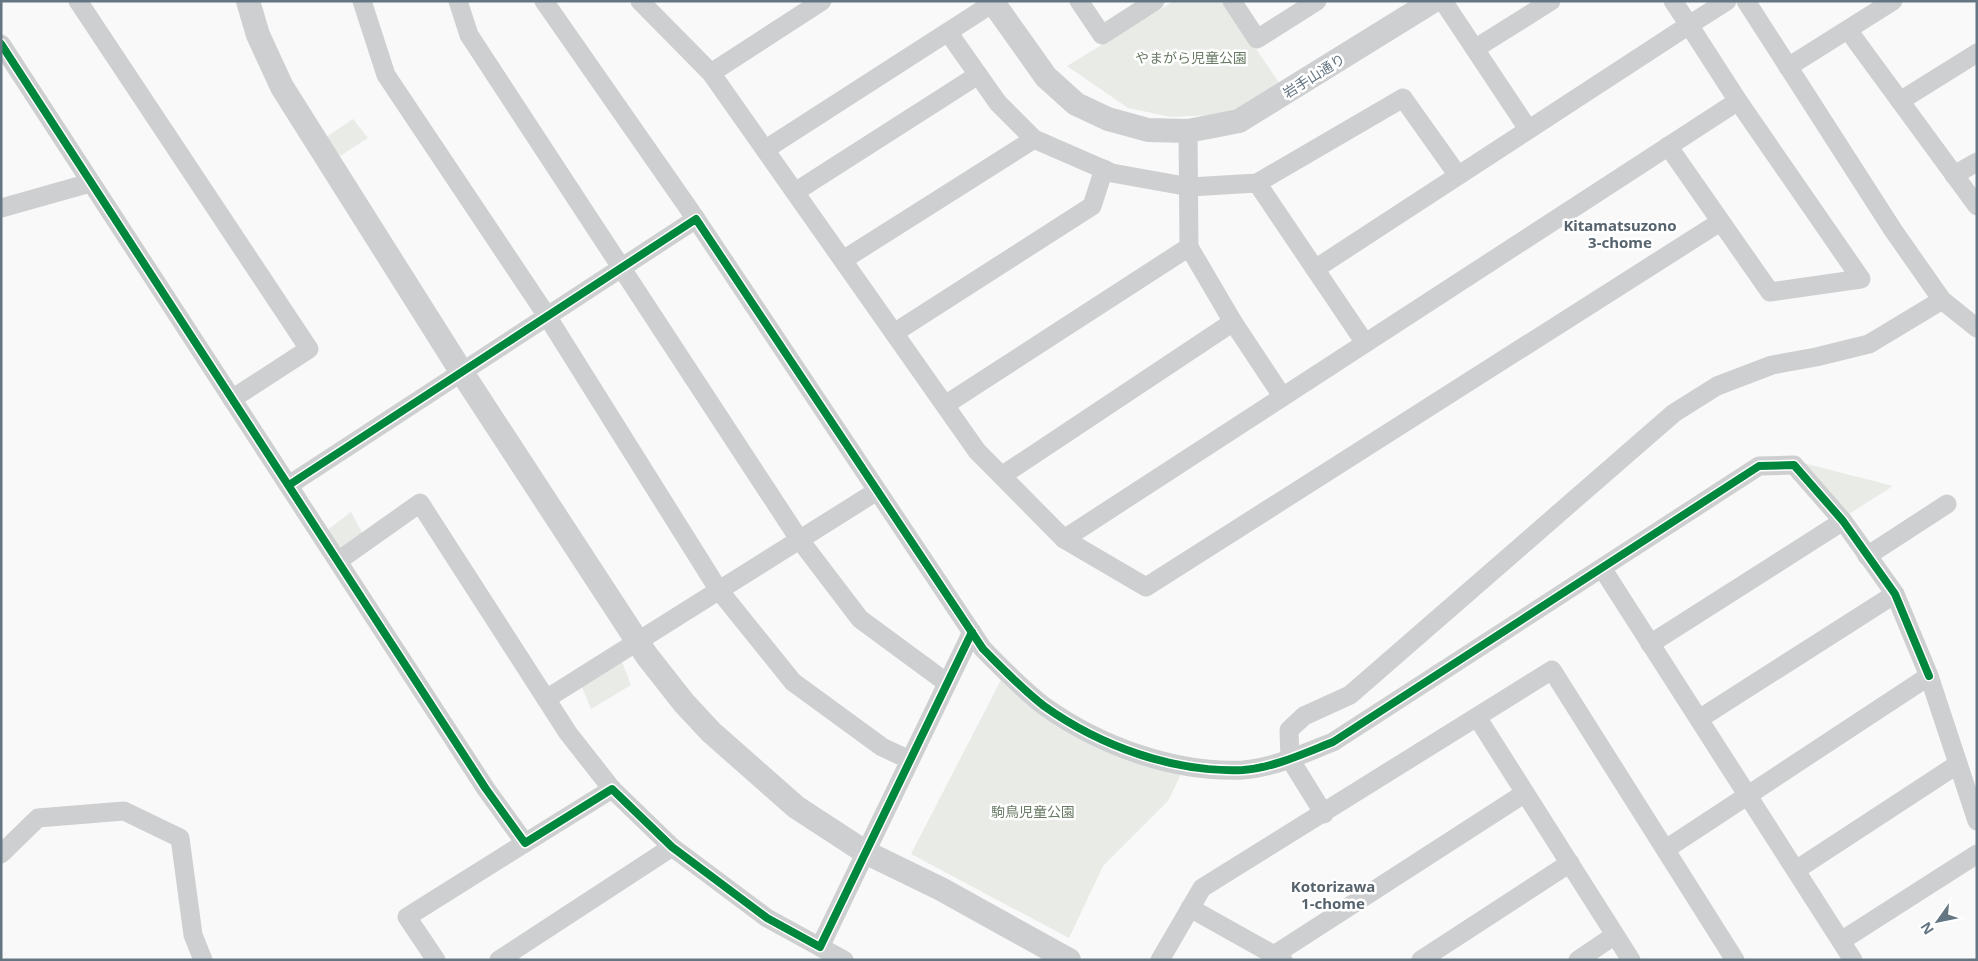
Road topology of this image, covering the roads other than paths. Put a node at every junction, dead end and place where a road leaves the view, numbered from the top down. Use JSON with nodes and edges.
{"nodes":[{"id":1,"x":248,"y":1,"type":"edge"},
{"id":2,"x":362,"y":1,"type":"edge"},
{"id":3,"x":458,"y":1,"type":"edge"},
{"id":4,"x":544,"y":1,"type":"edge"},
{"id":5,"x":822,"y":1,"type":"edge"},
{"id":6,"x":1079,"y":1,"type":"edge"},
{"id":7,"x":1155,"y":1,"type":"edge"},
{"id":8,"x":1232,"y":1,"type":"edge"},
{"id":9,"x":1316,"y":1,"type":"edge"},
{"id":10,"x":1432,"y":1,"type":"edge"},
{"id":11,"x":1443,"y":1,"type":"edge"},
{"id":12,"x":1551,"y":1,"type":"edge"},
{"id":13,"x":1673,"y":1,"type":"edge"},
{"id":14,"x":1727,"y":1,"type":"edge"},
{"id":15,"x":1746,"y":1,"type":"edge"},
{"id":16,"x":1893,"y":1,"type":"edge"},
{"id":17,"x":994,"y":2,"type":"edge"},
{"id":18,"x":84,"y":3,"type":"edge"},
{"id":19,"x":648,"y":3,"type":"edge"},
{"id":20,"x":1689,"y":25,"type":"junction"},
{"id":21,"x":1848,"y":30,"type":"junction"},
{"id":22,"x":948,"y":32,"type":"junction"},
{"id":23,"x":1,"y":44,"type":"edge"},
{"id":24,"x":1476,"y":48,"type":"junction"},
{"id":25,"x":1977,"y":53,"type":"edge"},
{"id":26,"x":1788,"y":67,"type":"junction"},
{"id":27,"x":711,"y":73,"type":"junction"},
{"id":28,"x":978,"y":75,"type":"junction"},
{"id":29,"x":1900,"y":100,"type":"junction"},
{"id":30,"x":1738,"y":101,"type":"junction"},
{"id":31,"x":1528,"y":129,"type":"junction"},
{"id":32,"x":1188,"y":131,"type":"junction"},
{"id":33,"x":1034,"y":139,"type":"junction"},
{"id":34,"x":1668,"y":146,"type":"junction"},
{"id":35,"x":766,"y":149,"type":"junction"},
{"id":36,"x":1977,"y":162,"type":"edge"},
{"id":37,"x":1104,"y":169,"type":"junction"},
{"id":38,"x":1457,"y":174,"type":"junction"},
{"id":39,"x":1954,"y":175,"type":"junction"},
{"id":40,"x":90,"y":183,"type":"junction"},
{"id":41,"x":1257,"y":183,"type":"junction"},
{"id":42,"x":1190,"y":187,"type":"junction"},
{"id":43,"x":795,"y":192,"type":"junction"},
{"id":44,"x":1977,"y":206,"type":"edge"},
{"id":45,"x":1,"y":208,"type":"edge"},
{"id":46,"x":696,"y":219,"type":"junction"},
{"id":47,"x":1720,"y":222,"type":"junction"},
{"id":48,"x":1189,"y":248,"type":"junction"},
{"id":49,"x":843,"y":260,"type":"junction"},
{"id":50,"x":621,"y":267,"type":"junction"},
{"id":51,"x":1315,"y":269,"type":"junction"},
{"id":52,"x":1942,"y":300,"type":"junction"},
{"id":53,"x":546,"y":316,"type":"junction"},
{"id":54,"x":1233,"y":322,"type":"junction"},
{"id":55,"x":1977,"y":328,"type":"edge"},
{"id":56,"x":894,"y":333,"type":"junction"},
{"id":57,"x":1365,"y":343,"type":"junction"},
{"id":58,"x":461,"y":372,"type":"junction"},
{"id":59,"x":1282,"y":396,"type":"junction"},
{"id":60,"x":232,"y":399,"type":"junction"},
{"id":61,"x":945,"y":405,"type":"junction"},
{"id":62,"x":1003,"y":475,"type":"junction"},
{"id":63,"x":289,"y":485,"type":"junction"},
{"id":64,"x":877,"y":491,"type":"junction"},
{"id":65,"x":1947,"y":504,"type":"dead end"},
{"id":66,"x":1843,"y":521,"type":"junction"},
{"id":67,"x":1064,"y":539,"type":"junction"},
{"id":68,"x":799,"y":540,"type":"junction"},
{"id":69,"x":1867,"y":556,"type":"junction"},
{"id":70,"x":338,"y":561,"type":"junction"},
{"id":71,"x":1602,"y":568,"type":"junction"},
{"id":72,"x":718,"y":589,"type":"junction"},
{"id":73,"x":1894,"y":594,"type":"junction"},
{"id":74,"x":972,"y":632,"type":"junction"},
{"id":75,"x":639,"y":642,"type":"junction"},
{"id":76,"x":1650,"y":644,"type":"junction"},
{"id":77,"x":1929,"y":676,"type":"junction"},
{"id":78,"x":947,"y":683,"type":"junction"},
{"id":79,"x":546,"y":699,"type":"junction"},
{"id":80,"x":1477,"y":717,"type":"junction"},
{"id":81,"x":1699,"y":719,"type":"junction"},
{"id":82,"x":1290,"y":759,"type":"junction"},
{"id":83,"x":910,"y":760,"type":"junction"},
{"id":84,"x":1958,"y":764,"type":"junction"},
{"id":85,"x":612,"y":789,"type":"junction"},
{"id":86,"x":1525,"y":793,"type":"junction"},
{"id":87,"x":1748,"y":795,"type":"junction"},
{"id":88,"x":1324,"y":814,"type":"junction"},
{"id":89,"x":1977,"y":821,"type":"edge"},
{"id":90,"x":525,"y":843,"type":"junction"},
{"id":91,"x":672,"y":847,"type":"junction"},
{"id":92,"x":1666,"y":848,"type":"junction"},
{"id":93,"x":865,"y":852,"type":"junction"},
{"id":94,"x":1,"y":854,"type":"edge"},
{"id":95,"x":1977,"y":854,"type":"edge"},
{"id":96,"x":1570,"y":864,"type":"junction"},
{"id":97,"x":1796,"y":870,"type":"junction"},
{"id":98,"x":1190,"y":908,"type":"junction"},
{"id":99,"x":1616,"y":935,"type":"junction"},
{"id":100,"x":1841,"y":940,"type":"junction"},
{"id":101,"x":820,"y":947,"type":"junction"},
{"id":102,"x":1278,"y":957,"type":"edge"},
{"id":103,"x":203,"y":960,"type":"edge"},
{"id":104,"x":436,"y":960,"type":"edge"},
{"id":105,"x":499,"y":960,"type":"edge"},
{"id":106,"x":844,"y":960,"type":"edge"},
{"id":107,"x":1069,"y":960,"type":"edge"},
{"id":108,"x":1160,"y":960,"type":"edge"},
{"id":109,"x":1421,"y":960,"type":"edge"},
{"id":110,"x":1578,"y":960,"type":"edge"},
{"id":111,"x":1631,"y":960,"type":"edge"},
{"id":112,"x":1735,"y":960,"type":"edge"},
{"id":113,"x":1853,"y":960,"type":"edge"}],
"edges":[{"from":1,"to":58,"type":"street"},
{"from":2,"to":53,"type":"street"},
{"from":3,"to":50,"type":"street"},
{"from":4,"to":46,"type":"street"},
{"from":5,"to":27,"type":"street"},
{"from":6,"to":7,"type":"street"},
{"from":8,"to":9,"type":"street"},
{"from":10,"to":32,"type":"street","name":"岩手山通り"},
{"from":11,"to":24,"type":"street"},
{"from":12,"to":24,"type":"street"},
{"from":13,"to":20,"type":"street"},
{"from":14,"to":20,"type":"street"},
{"from":15,"to":26,"type":"street"},
{"from":16,"to":21,"type":"street"},
{"from":17,"to":22,"type":"street"},
{"from":17,"to":32,"type":"street","name":"岩手山通り"},
{"from":18,"to":60,"type":"street"},
{"from":19,"to":27,"type":"street"},
{"from":20,"to":30,"type":"street"},
{"from":20,"to":31,"type":"street"},
{"from":21,"to":26,"type":"street"},
{"from":21,"to":29,"type":"street"},
{"from":22,"to":28,"type":"street"},
{"from":22,"to":35,"type":"street"},
{"from":23,"to":40,"type":"street"},
{"from":24,"to":31,"type":"street"},
{"from":25,"to":29,"type":"street"},
{"from":26,"to":52,"type":"street"},
{"from":27,"to":35,"type":"street"},
{"from":28,"to":33,"type":"street"},
{"from":28,"to":43,"type":"street"},
{"from":29,"to":39,"type":"street"},
{"from":30,"to":34,"type":"street"},
{"from":30,"to":47,"type":"street"},
{"from":31,"to":38,"type":"street"},
{"from":32,"to":42,"type":"street"},
{"from":33,"to":37,"type":"street"},
{"from":33,"to":49,"type":"street"},
{"from":34,"to":47,"type":"street"},
{"from":34,"to":57,"type":"street"},
{"from":35,"to":43,"type":"street"},
{"from":36,"to":39,"type":"street"},
{"from":37,"to":42,"type":"street"},
{"from":37,"to":56,"type":"street"},
{"from":38,"to":41,"type":"street"},
{"from":38,"to":51,"type":"street"},
{"from":39,"to":44,"type":"street"},
{"from":40,"to":45,"type":"street"},
{"from":40,"to":60,"type":"street"},
{"from":41,"to":42,"type":"street"},
{"from":41,"to":51,"type":"street"},
{"from":42,"to":48,"type":"street"},
{"from":43,"to":49,"type":"street"},
{"from":46,"to":50,"type":"street"},
{"from":46,"to":64,"type":"street"},
{"from":47,"to":67,"type":"street"},
{"from":48,"to":54,"type":"street"},
{"from":48,"to":61,"type":"street"},
{"from":49,"to":56,"type":"street"},
{"from":50,"to":53,"type":"street"},
{"from":50,"to":68,"type":"street"},
{"from":51,"to":57,"type":"street"},
{"from":52,"to":55,"type":"street"},
{"from":52,"to":82,"type":"street"},
{"from":53,"to":58,"type":"street"},
{"from":53,"to":72,"type":"street"},
{"from":54,"to":59,"type":"street"},
{"from":54,"to":62,"type":"street"},
{"from":56,"to":61,"type":"street"},
{"from":57,"to":59,"type":"street"},
{"from":58,"to":63,"type":"street"},
{"from":58,"to":75,"type":"street"},
{"from":59,"to":67,"type":"street"},
{"from":60,"to":63,"type":"street"},
{"from":61,"to":62,"type":"street"},
{"from":62,"to":67,"type":"street"},
{"from":63,"to":70,"type":"street"},
{"from":64,"to":68,"type":"street"},
{"from":64,"to":74,"type":"street"},
{"from":65,"to":69,"type":"street"},
{"from":66,"to":69,"type":"street"},
{"from":66,"to":71,"type":"street"},
{"from":66,"to":76,"type":"street"},
{"from":68,"to":72,"type":"street"},
{"from":68,"to":78,"type":"street"},
{"from":69,"to":73,"type":"street"},
{"from":70,"to":79,"type":"street"},
{"from":70,"to":90,"type":"street"},
{"from":71,"to":76,"type":"street"},
{"from":71,"to":82,"type":"street"},
{"from":72,"to":75,"type":"street"},
{"from":72,"to":83,"type":"street"},
{"from":73,"to":77,"type":"street"},
{"from":73,"to":81,"type":"street"},
{"from":74,"to":78,"type":"street"},
{"from":74,"to":82,"type":"street"},
{"from":75,"to":79,"type":"street"},
{"from":75,"to":93,"type":"street"},
{"from":76,"to":81,"type":"street"},
{"from":77,"to":84,"type":"street"},
{"from":77,"to":87,"type":"street"},
{"from":78,"to":83,"type":"street"},
{"from":79,"to":85,"type":"street"},
{"from":80,"to":86,"type":"street"},
{"from":80,"to":88,"type":"street"},
{"from":80,"to":92,"type":"street"},
{"from":81,"to":87,"type":"street"},
{"from":82,"to":88,"type":"street"},
{"from":83,"to":93,"type":"street"},
{"from":84,"to":89,"type":"street"},
{"from":84,"to":97,"type":"street"},
{"from":85,"to":90,"type":"street"},
{"from":85,"to":91,"type":"street"},
{"from":86,"to":96,"type":"street"},
{"from":86,"to":102,"type":"street"},
{"from":87,"to":92,"type":"street"},
{"from":87,"to":97,"type":"street"},
{"from":88,"to":98,"type":"street"},
{"from":90,"to":104,"type":"street"},
{"from":91,"to":101,"type":"street"},
{"from":91,"to":105,"type":"street"},
{"from":92,"to":112,"type":"street"},
{"from":93,"to":101,"type":"street"},
{"from":93,"to":107,"type":"street"},
{"from":94,"to":103,"type":"street"},
{"from":95,"to":100,"type":"street"},
{"from":96,"to":99,"type":"street"},
{"from":96,"to":109,"type":"street"},
{"from":97,"to":100,"type":"street"},
{"from":98,"to":102,"type":"street"},
{"from":98,"to":108,"type":"street"},
{"from":99,"to":110,"type":"street"},
{"from":99,"to":111,"type":"street"},
{"from":100,"to":113,"type":"street"},
{"from":101,"to":106,"type":"street"}]}
